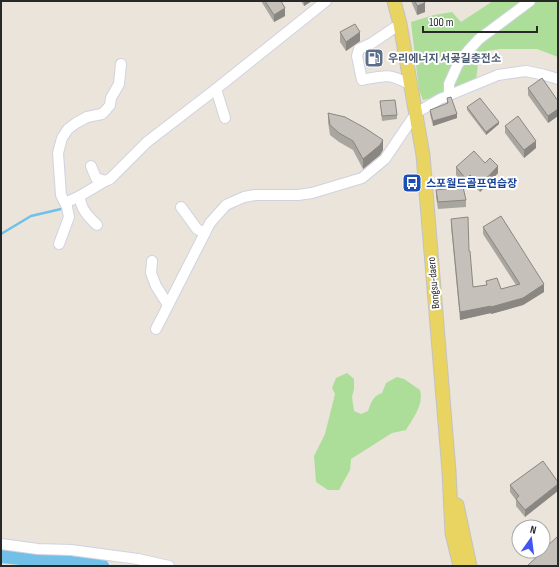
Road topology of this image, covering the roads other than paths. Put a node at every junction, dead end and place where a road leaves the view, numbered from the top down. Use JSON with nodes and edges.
{"nodes":[{"id":1,"x":326,"y":1,"type":"edge"},
{"id":2,"x":394,"y":1,"type":"edge"},
{"id":3,"x":530,"y":1,"type":"edge"},
{"id":4,"x":400,"y":24,"type":"junction"},
{"id":5,"x":121,"y":64,"type":"dead end"},
{"id":6,"x":558,"y":79,"type":"edge"},
{"id":7,"x":411,"y":85,"type":"junction"},
{"id":8,"x":216,"y":89,"type":"junction"},
{"id":9,"x":448,"y":95,"type":"junction"},
{"id":10,"x":416,"y":113,"type":"junction"},
{"id":11,"x":225,"y":118,"type":"dead end"},
{"id":12,"x":91,"y":166,"type":"dead end"},
{"id":13,"x":105,"y":181,"type":"junction"},
{"id":14,"x":80,"y":196,"type":"junction"},
{"id":15,"x":65,"y":203,"type":"junction"},
{"id":16,"x":181,"y":207,"type":"dead end"},
{"id":17,"x":97,"y":226,"type":"dead end"},
{"id":18,"x":205,"y":233,"type":"junction"},
{"id":19,"x":59,"y":244,"type":"dead end"},
{"id":20,"x":152,"y":261,"type":"dead end"},
{"id":21,"x":168,"y":305,"type":"junction"},
{"id":22,"x":156,"y":329,"type":"dead end"},
{"id":23,"x":449,"y":471,"type":"junction"},
{"id":24,"x":1,"y":544,"type":"edge"},
{"id":25,"x":169,"y":566,"type":"edge"},
{"id":26,"x":460,"y":566,"type":"edge"},
{"id":27,"x":470,"y":566,"type":"edge"}],
"edges":[{"from":1,"to":8,"type":"street"},
{"from":2,"to":4,"type":"main road","name":"Bongsu-daero"},
{"from":3,"to":9,"type":"street"},
{"from":4,"to":7,"type":"main road","name":"Bongsu-daero"},
{"from":4,"to":7,"type":"street"},
{"from":5,"to":15,"type":"street"},
{"from":6,"to":9,"type":"street"},
{"from":7,"to":10,"type":"main road","name":"Bongsu-daero"},
{"from":8,"to":11,"type":"street"},
{"from":8,"to":13,"type":"street"},
{"from":9,"to":10,"type":"street"},
{"from":10,"to":18,"type":"street"},
{"from":10,"to":23,"type":"main road","name":"Bongsu-daero"},
{"from":12,"to":13,"type":"street"},
{"from":13,"to":14,"type":"street"},
{"from":14,"to":15,"type":"street"},
{"from":14,"to":17,"type":"street"},
{"from":15,"to":19,"type":"street"},
{"from":16,"to":18,"type":"street"},
{"from":18,"to":21,"type":"street"},
{"from":20,"to":21,"type":"street"},
{"from":21,"to":22,"type":"street"},
{"from":23,"to":26,"type":"main road","name":"Bongsu-daero"},
{"from":23,"to":27,"type":"main road"},
{"from":24,"to":25,"type":"street"}]}
